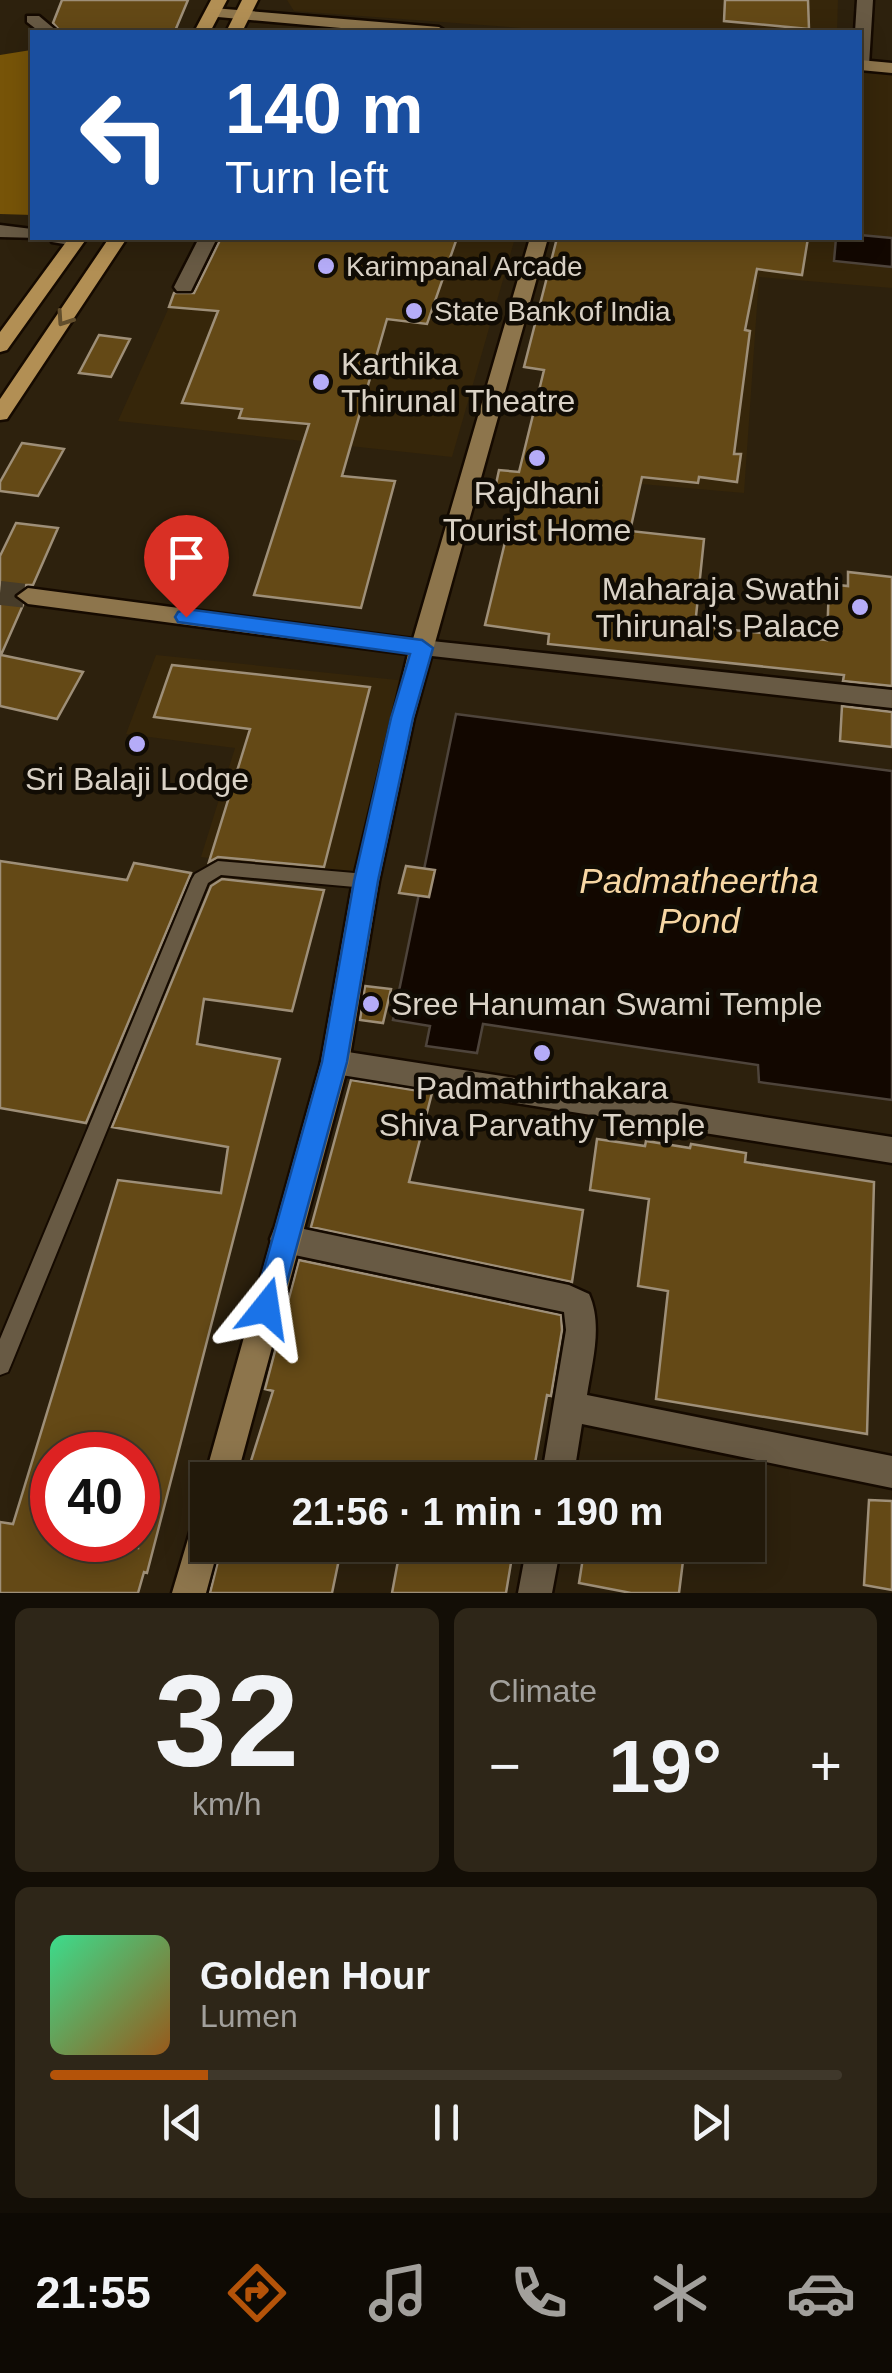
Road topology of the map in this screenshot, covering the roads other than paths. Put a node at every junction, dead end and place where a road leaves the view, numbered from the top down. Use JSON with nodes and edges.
{"nodes":[{"id":1,"x":865,"y":0,"type":"edge"},
{"id":2,"x":216,"y":7,"type":"edge"},
{"id":3,"x":246,"y":8,"type":"edge"},
{"id":4,"x":33,"y":18,"type":"dead end"},
{"id":5,"x":48,"y":30,"type":"edge"},
{"id":6,"x":203,"y":30,"type":"edge"},
{"id":7,"x":423,"y":30,"type":"edge"},
{"id":8,"x":862,"y":39,"type":"edge"},
{"id":9,"x":862,"y":65,"type":"edge"},
{"id":10,"x":892,"y":68,"type":"edge"},
{"id":11,"x":0,"y":230,"type":"edge"},
{"id":12,"x":30,"y":234,"type":"edge"},
{"id":13,"x":70,"y":240,"type":"edge"},
{"id":14,"x":117,"y":240,"type":"edge"},
{"id":15,"x":207,"y":240,"type":"edge"},
{"id":16,"x":538,"y":240,"type":"edge"},
{"id":17,"x":184,"y":287,"type":"dead end"},
{"id":18,"x":0,"y":346,"type":"edge"},
{"id":19,"x":0,"y":414,"type":"edge"},
{"id":20,"x":28,"y":596,"type":"tunnel mouth"},
{"id":21,"x":422,"y":648,"type":"junction"},
{"id":22,"x":892,"y":698,"type":"edge"},
{"id":23,"x":366,"y":881,"type":"junction"},
{"id":24,"x":334,"y":1062,"type":"junction"},
{"id":25,"x":892,"y":1150,"type":"edge"},
{"id":26,"x":286,"y":1239,"type":"junction"},
{"id":27,"x":0,"y":1364,"type":"edge"},
{"id":28,"x":572,"y":1407,"type":"junction"},
{"id":29,"x":225,"y":1462,"type":"edge"},
{"id":30,"x":561,"y":1462,"type":"edge"},
{"id":31,"x":892,"y":1472,"type":"edge"},
{"id":32,"x":198,"y":1562,"type":"edge"},
{"id":33,"x":541,"y":1562,"type":"edge"},
{"id":34,"x":189,"y":1593,"type":"edge"},
{"id":35,"x":535,"y":1593,"type":"edge"}],
"edges":[{"from":1,"to":8,"type":"street"},
{"from":2,"to":3,"type":"street"},
{"from":2,"to":6,"type":"main road"},
{"from":3,"to":7,"type":"street"},
{"from":4,"to":5,"type":"street"},
{"from":9,"to":10,"type":"street"},
{"from":11,"to":12,"type":"street"},
{"from":13,"to":18,"type":"main road"},
{"from":14,"to":19,"type":"main road","one_way":true},
{"from":15,"to":17,"type":"street"},
{"from":16,"to":21,"type":"street"},
{"from":20,"to":21,"type":"street"},
{"from":21,"to":22,"type":"street"},
{"from":21,"to":23,"type":"street"},
{"from":23,"to":24,"type":"street"},
{"from":23,"to":27,"type":"lane"},
{"from":24,"to":25,"type":"street"},
{"from":24,"to":26,"type":"street"},
{"from":26,"to":28,"type":"street"},
{"from":26,"to":29,"type":"street"},
{"from":28,"to":30,"type":"street"},
{"from":28,"to":31,"type":"street"},
{"from":32,"to":34,"type":"street"},
{"from":33,"to":35,"type":"street"}]}
